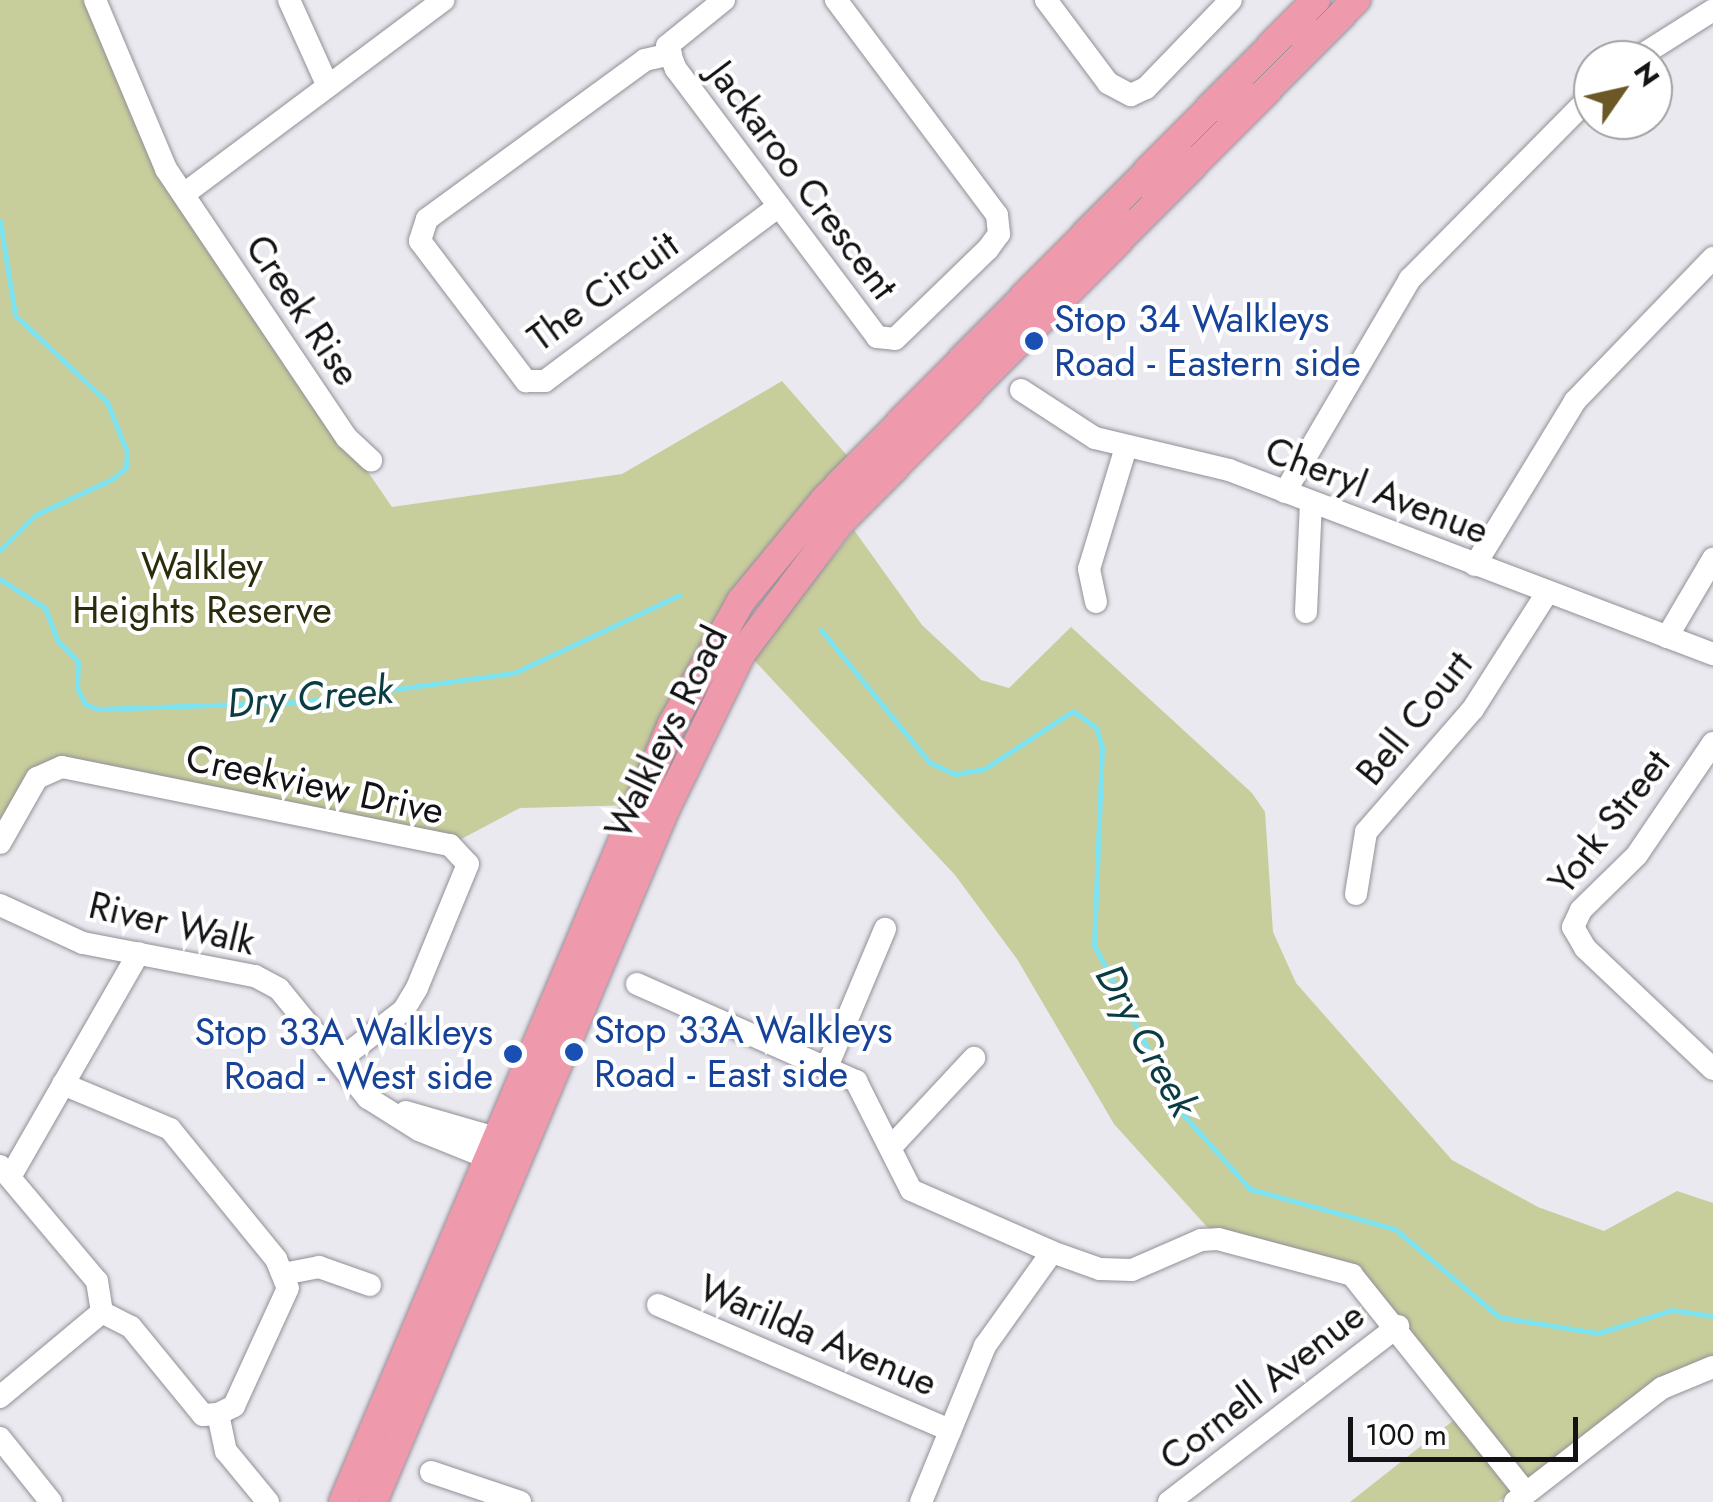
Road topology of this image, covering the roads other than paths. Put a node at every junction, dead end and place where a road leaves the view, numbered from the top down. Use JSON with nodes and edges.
{"nodes":[{"id":1,"x":94,"y":0,"type":"edge"},
{"id":2,"x":289,"y":0,"type":"edge"},
{"id":3,"x":443,"y":0,"type":"edge"},
{"id":4,"x":724,"y":0,"type":"edge"},
{"id":5,"x":836,"y":0,"type":"edge"},
{"id":6,"x":1046,"y":0,"type":"edge"},
{"id":7,"x":1231,"y":0,"type":"edge"},
{"id":8,"x":1316,"y":0,"type":"edge"},
{"id":9,"x":1356,"y":0,"type":"edge"},
{"id":10,"x":1713,"y":10,"type":"edge"},
{"id":11,"x":1666,"y":40,"type":"edge"},
{"id":12,"x":670,"y":54,"type":"junction"},
{"id":13,"x":327,"y":84,"type":"junction"},
{"id":14,"x":1573,"y":114,"type":"edge"},
{"id":15,"x":184,"y":194,"type":"junction"},
{"id":16,"x":779,"y":206,"type":"junction"},
{"id":17,"x":1713,"y":258,"type":"edge"},
{"id":18,"x":1021,"y":390,"type":"dead end"},
{"id":19,"x":1126,"y":448,"type":"junction"},
{"id":20,"x":371,"y":460,"type":"dead end"},
{"id":21,"x":1285,"y":492,"type":"junction"},
{"id":22,"x":1311,"y":502,"type":"junction"},
{"id":23,"x":1713,"y":559,"type":"edge"},
{"id":24,"x":1474,"y":565,"type":"junction"},
{"id":25,"x":1547,"y":593,"type":"junction"},
{"id":26,"x":1096,"y":602,"type":"dead end"},
{"id":27,"x":1306,"y":612,"type":"dead end"},
{"id":28,"x":1667,"y":638,"type":"junction"},
{"id":29,"x":1713,"y":654,"type":"edge"},
{"id":30,"x":1709,"y":760,"type":"edge"},
{"id":31,"x":0,"y":843,"type":"edge"},
{"id":32,"x":1356,"y":894,"type":"dead end"},
{"id":33,"x":0,"y":905,"type":"edge"},
{"id":34,"x":884,"y":929,"type":"dead end"},
{"id":35,"x":138,"y":954,"type":"junction"},
{"id":36,"x":638,"y":984,"type":"dead end"},
{"id":37,"x":974,"y":1058,"type":"dead end"},
{"id":38,"x":338,"y":1062,"type":"junction"},
{"id":39,"x":827,"y":1067,"type":"junction"},
{"id":40,"x":1713,"y":1069,"type":"edge"},
{"id":41,"x":63,"y":1084,"type":"junction"},
{"id":42,"x":891,"y":1148,"type":"junction"},
{"id":43,"x":506,"y":1153,"type":"junction"},
{"id":44,"x":5,"y":1172,"type":"edge"},
{"id":45,"x":1052,"y":1252,"type":"junction"},
{"id":46,"x":283,"y":1274,"type":"junction"},
{"id":47,"x":370,"y":1286,"type":"dead end"},
{"id":48,"x":658,"y":1305,"type":"dead end"},
{"id":49,"x":102,"y":1312,"type":"junction"},
{"id":50,"x":1398,"y":1326,"type":"junction"},
{"id":51,"x":1713,"y":1367,"type":"edge"},
{"id":52,"x":0,"y":1397,"type":"edge"},
{"id":53,"x":218,"y":1414,"type":"junction"},
{"id":54,"x":950,"y":1430,"type":"junction"},
{"id":55,"x":0,"y":1438,"type":"edge"},
{"id":56,"x":431,"y":1472,"type":"dead end"},
{"id":57,"x":1520,"y":1498,"type":"edge"},
{"id":58,"x":51,"y":1502,"type":"edge"},
{"id":59,"x":268,"y":1502,"type":"edge"},
{"id":60,"x":343,"y":1502,"type":"edge"},
{"id":61,"x":373,"y":1502,"type":"edge"},
{"id":62,"x":520,"y":1502,"type":"edge"},
{"id":63,"x":920,"y":1502,"type":"edge"},
{"id":64,"x":1168,"y":1502,"type":"edge"}],
"edges":[{"from":1,"to":15,"type":"street","name":"Creek Rise"},
{"from":2,"to":13,"type":"street"},
{"from":3,"to":13,"type":"street"},
{"from":4,"to":12,"type":"street","name":"Jackaroo Crescent"},
{"from":5,"to":16,"type":"street","name":"Jackaroo Crescent"},
{"from":6,"to":7,"type":"street"},
{"from":8,"to":43,"type":"main road","name":"Walkleys Road"},
{"from":9,"to":43,"type":"main road","name":"Walkleys Road"},
{"from":10,"to":11,"type":"street"},
{"from":12,"to":16,"type":"street","name":"Jackaroo Crescent"},
{"from":12,"to":16,"type":"street","name":"The Circuit"},
{"from":13,"to":15,"type":"street"},
{"from":14,"to":21,"type":"street"},
{"from":15,"to":20,"type":"street","name":"Creek Rise"},
{"from":17,"to":24,"type":"street"},
{"from":18,"to":19,"type":"street","name":"Cheryl Avenue"},
{"from":19,"to":21,"type":"street","name":"Cheryl Avenue"},
{"from":19,"to":26,"type":"street"},
{"from":21,"to":22,"type":"street","name":"Cheryl Avenue"},
{"from":22,"to":24,"type":"street","name":"Cheryl Avenue"},
{"from":22,"to":27,"type":"street"},
{"from":23,"to":28,"type":"street"},
{"from":24,"to":25,"type":"street","name":"Cheryl Avenue"},
{"from":25,"to":28,"type":"street","name":"Cheryl Avenue"},
{"from":25,"to":32,"type":"street","name":"Bell Court"},
{"from":28,"to":29,"type":"street","name":"Cheryl Avenue"},
{"from":30,"to":40,"type":"street","name":"York Street"},
{"from":31,"to":38,"type":"street","name":"Creekview Drive"},
{"from":33,"to":35,"type":"street","name":"River Walk"},
{"from":34,"to":39,"type":"street"},
{"from":35,"to":38,"type":"street","name":"River Walk"},
{"from":35,"to":41,"type":"street"},
{"from":36,"to":39,"type":"street"},
{"from":37,"to":42,"type":"street"},
{"from":38,"to":43,"type":"street","name":"River Walk"},
{"from":39,"to":42,"type":"street"},
{"from":41,"to":44,"type":"street"},
{"from":41,"to":46,"type":"street"},
{"from":42,"to":45,"type":"street"},
{"from":43,"to":60,"type":"main road","name":"Walkleys Road"},
{"from":43,"to":61,"type":"main road","name":"Walkleys Road"},
{"from":44,"to":49,"type":"street"},
{"from":45,"to":50,"type":"street"},
{"from":45,"to":54,"type":"street"},
{"from":46,"to":47,"type":"street"},
{"from":46,"to":53,"type":"street"},
{"from":48,"to":54,"type":"street","name":"Warilda Avenue"},
{"from":49,"to":52,"type":"street"},
{"from":49,"to":53,"type":"street"},
{"from":50,"to":57,"type":"street"},
{"from":50,"to":64,"type":"street","name":"Cornell Avenue"},
{"from":51,"to":57,"type":"street"},
{"from":53,"to":59,"type":"street"},
{"from":54,"to":63,"type":"street"},
{"from":55,"to":58,"type":"street"},
{"from":56,"to":62,"type":"street"}]}
